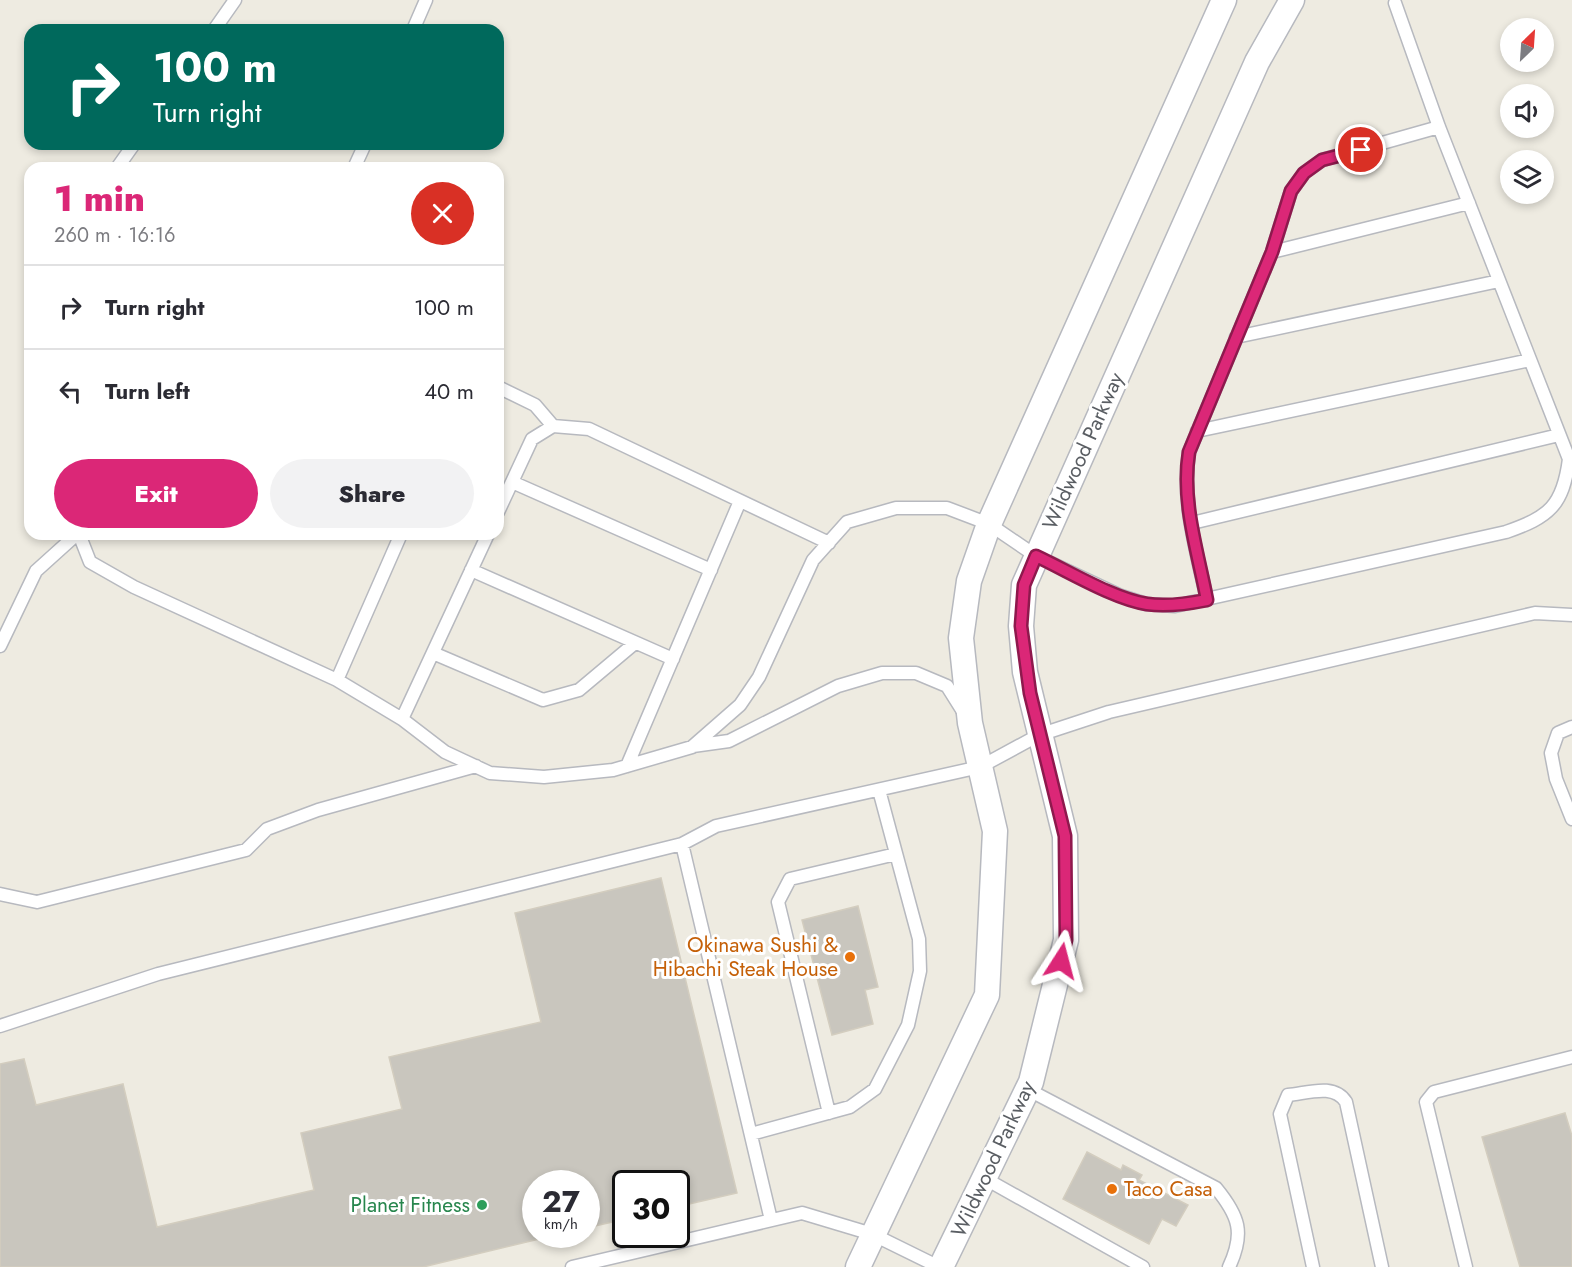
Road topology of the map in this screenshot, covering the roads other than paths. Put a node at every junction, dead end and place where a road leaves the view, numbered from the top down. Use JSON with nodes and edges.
{"nodes":[{"id":1,"x":235,"y":0,"type":"edge"},
{"id":2,"x":426,"y":0,"type":"edge"},
{"id":3,"x":1224,"y":0,"type":"edge"},
{"id":4,"x":1292,"y":0,"type":"edge"},
{"id":5,"x":1394,"y":1,"type":"edge"},
{"id":6,"x":218,"y":24,"type":"edge"},
{"id":7,"x":416,"y":24,"type":"edge"},
{"id":8,"x":1439,"y":128,"type":"junction"},
{"id":9,"x":1469,"y":203,"type":"junction"},
{"id":10,"x":1272,"y":252,"type":"junction"},
{"id":11,"x":1499,"y":281,"type":"junction"},
{"id":12,"x":1236,"y":337,"type":"junction"},
{"id":13,"x":1530,"y":360,"type":"junction"},
{"id":14,"x":504,"y":390,"type":"edge"},
{"id":15,"x":553,"y":426,"type":"junction"},
{"id":16,"x":1197,"y":431,"type":"junction"},
{"id":17,"x":1559,"y":435,"type":"junction"},
{"id":18,"x":512,"y":482,"type":"junction"},
{"id":19,"x":504,"y":499,"type":"edge"},
{"id":20,"x":740,"y":501,"type":"junction"},
{"id":21,"x":1192,"y":523,"type":"junction"},
{"id":22,"x":989,"y":524,"type":"junction"},
{"id":23,"x":71,"y":540,"type":"edge"},
{"id":24,"x":81,"y":540,"type":"edge"},
{"id":25,"x":398,"y":540,"type":"edge"},
{"id":26,"x":485,"y":540,"type":"edge"},
{"id":27,"x":829,"y":543,"type":"junction"},
{"id":28,"x":1036,"y":556,"type":"junction"},
{"id":29,"x":471,"y":570,"type":"junction"},
{"id":30,"x":711,"y":570,"type":"junction"},
{"id":31,"x":1207,"y":600,"type":"junction"},
{"id":32,"x":1572,"y":615,"type":"edge"},
{"id":33,"x":635,"y":643,"type":"junction"},
{"id":34,"x":0,"y":646,"type":"edge"},
{"id":35,"x":433,"y":653,"type":"junction"},
{"id":36,"x":673,"y":659,"type":"junction"},
{"id":37,"x":337,"y":680,"type":"junction"},
{"id":38,"x":402,"y":719,"type":"junction"},
{"id":39,"x":970,"y":723,"type":"junction"},
{"id":40,"x":1572,"y":727,"type":"edge"},
{"id":41,"x":1039,"y":735,"type":"junction"},
{"id":42,"x":692,"y":747,"type":"junction"},
{"id":43,"x":476,"y":766,"type":"junction"},
{"id":44,"x":627,"y":766,"type":"junction"},
{"id":45,"x":980,"y":767,"type":"junction"},
{"id":46,"x":879,"y":789,"type":"junction"},
{"id":47,"x":1572,"y":819,"type":"edge"},
{"id":48,"x":682,"y":844,"type":"junction"},
{"id":49,"x":896,"y":854,"type":"junction"},
{"id":50,"x":0,"y":894,"type":"edge"},
{"id":51,"x":0,"y":1026,"type":"edge"},
{"id":52,"x":1572,"y":1057,"type":"edge"},
{"id":53,"x":1027,"y":1089,"type":"junction"},
{"id":54,"x":829,"y":1113,"type":"junction"},
{"id":55,"x":751,"y":1134,"type":"junction"},
{"id":56,"x":984,"y":1178,"type":"junction"},
{"id":57,"x":771,"y":1220,"type":"junction"},
{"id":58,"x":872,"y":1234,"type":"junction"},
{"id":59,"x":572,"y":1267,"type":"edge"},
{"id":60,"x":858,"y":1267,"type":"edge"},
{"id":61,"x":940,"y":1267,"type":"edge"},
{"id":62,"x":1143,"y":1267,"type":"edge"},
{"id":63,"x":1229,"y":1267,"type":"edge"},
{"id":64,"x":1312,"y":1267,"type":"edge"},
{"id":65,"x":1382,"y":1267,"type":"edge"},
{"id":66,"x":1466,"y":1267,"type":"edge"}],
"edges":[{"from":1,"to":6,"type":"lane"},
{"from":2,"to":7,"type":"lane"},
{"from":3,"to":22,"type":"street"},
{"from":4,"to":28,"type":"street","name":"Wildwood Parkway"},
{"from":5,"to":8,"type":"lane"},
{"from":8,"to":9,"type":"lane"},
{"from":8,"to":10,"type":"lane"},
{"from":9,"to":10,"type":"lane"},
{"from":9,"to":11,"type":"lane"},
{"from":10,"to":12,"type":"lane"},
{"from":11,"to":12,"type":"lane"},
{"from":11,"to":13,"type":"lane"},
{"from":12,"to":16,"type":"lane"},
{"from":13,"to":16,"type":"lane"},
{"from":13,"to":17,"type":"lane"},
{"from":14,"to":15,"type":"lane"},
{"from":15,"to":18,"type":"lane"},
{"from":15,"to":20,"type":"lane"},
{"from":16,"to":21,"type":"lane"},
{"from":17,"to":21,"type":"lane"},
{"from":17,"to":31,"type":"lane"},
{"from":18,"to":19,"type":"lane"},
{"from":18,"to":30,"type":"lane"},
{"from":20,"to":27,"type":"lane"},
{"from":20,"to":30,"type":"lane"},
{"from":21,"to":31,"type":"lane"},
{"from":22,"to":27,"type":"lane"},
{"from":22,"to":28,"type":"lane"},
{"from":22,"to":39,"type":"street"},
{"from":23,"to":34,"type":"lane"},
{"from":24,"to":37,"type":"lane"},
{"from":25,"to":37,"type":"lane"},
{"from":26,"to":29,"type":"lane"},
{"from":27,"to":42,"type":"lane"},
{"from":28,"to":31,"type":"lane"},
{"from":28,"to":41,"type":"street","name":"Wildwood Parkway"},
{"from":29,"to":33,"type":"lane"},
{"from":29,"to":35,"type":"lane"},
{"from":30,"to":36,"type":"lane"},
{"from":32,"to":41,"type":"lane"},
{"from":33,"to":35,"type":"lane"},
{"from":33,"to":36,"type":"lane"},
{"from":35,"to":38,"type":"lane"},
{"from":36,"to":44,"type":"lane"},
{"from":37,"to":38,"type":"lane"},
{"from":38,"to":43,"type":"lane"},
{"from":39,"to":42,"type":"lane"},
{"from":39,"to":45,"type":"street"},
{"from":40,"to":47,"type":"lane"},
{"from":41,"to":45,"type":"lane"},
{"from":41,"to":53,"type":"street","name":"Wildwood Parkway"},
{"from":42,"to":44,"type":"lane"},
{"from":43,"to":44,"type":"lane"},
{"from":43,"to":50,"type":"lane"},
{"from":45,"to":46,"type":"lane"},
{"from":45,"to":58,"type":"street"},
{"from":46,"to":48,"type":"lane"},
{"from":46,"to":49,"type":"lane"},
{"from":48,"to":51,"type":"lane"},
{"from":48,"to":55,"type":"lane"},
{"from":49,"to":54,"type":"lane"},
{"from":49,"to":54,"type":"lane"},
{"from":52,"to":66,"type":"lane"},
{"from":53,"to":56,"type":"street","name":"Wildwood Parkway"},
{"from":53,"to":63,"type":"lane"},
{"from":54,"to":55,"type":"lane"},
{"from":55,"to":57,"type":"lane"},
{"from":56,"to":61,"type":"street","name":"Wildwood Parkway"},
{"from":56,"to":62,"type":"lane"},
{"from":57,"to":58,"type":"lane"},
{"from":57,"to":59,"type":"lane"},
{"from":58,"to":60,"type":"street"},
{"from":58,"to":61,"type":"lane"},
{"from":64,"to":65,"type":"lane"}]}
